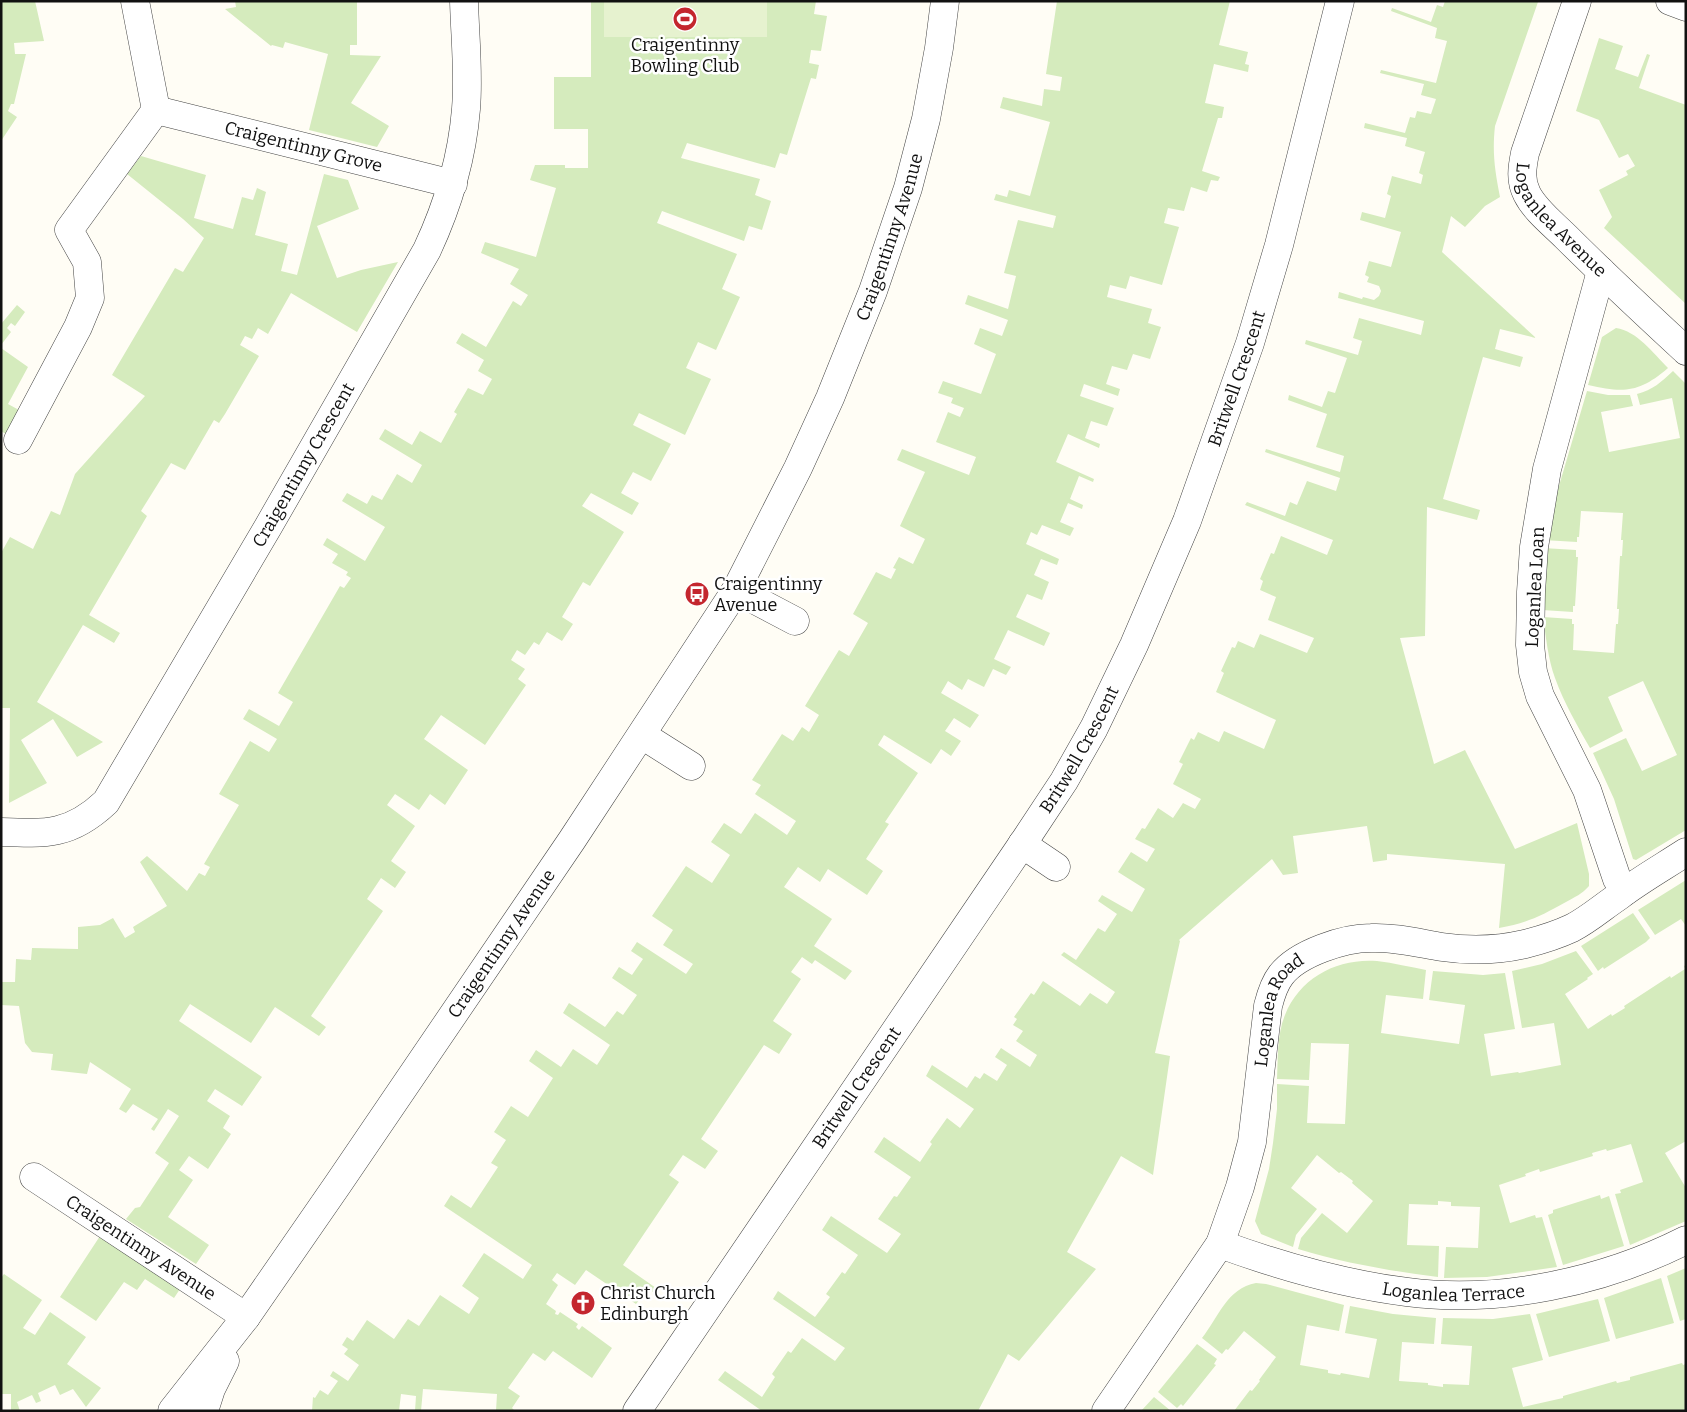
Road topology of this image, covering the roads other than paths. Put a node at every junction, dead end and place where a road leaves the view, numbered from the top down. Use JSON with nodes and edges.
{"nodes":[{"id":1,"x":135,"y":1,"type":"edge"},
{"id":2,"x":464,"y":1,"type":"edge"},
{"id":3,"x":945,"y":1,"type":"edge"},
{"id":4,"x":1340,"y":1,"type":"edge"},
{"id":5,"x":1577,"y":1,"type":"edge"},
{"id":6,"x":1670,"y":1,"type":"edge"},
{"id":7,"x":1686,"y":7,"type":"edge"},
{"id":8,"x":156,"y":110,"type":"junction"},
{"id":9,"x":453,"y":184,"type":"junction"},
{"id":10,"x":1601,"y":271,"type":"junction"},
{"id":11,"x":1686,"y":351,"type":"edge"},
{"id":12,"x":18,"y":440,"type":"dead end"},
{"id":13,"x":736,"y":590,"type":"junction"},
{"id":14,"x":795,"y":621,"type":"dead end"},
{"id":15,"x":642,"y":735,"type":"junction"},
{"id":16,"x":691,"y":766,"type":"dead end"},
{"id":17,"x":1,"y":832,"type":"edge"},
{"id":18,"x":1022,"y":844,"type":"junction"},
{"id":19,"x":1686,"y":852,"type":"edge"},
{"id":20,"x":1056,"y":867,"type":"dead end"},
{"id":21,"x":1625,"y":892,"type":"junction"},
{"id":22,"x":34,"y":1177,"type":"dead end"},
{"id":23,"x":1686,"y":1240,"type":"edge"},
{"id":24,"x":1220,"y":1244,"type":"junction"},
{"id":25,"x":246,"y":1317,"type":"junction"},
{"id":26,"x":172,"y":1411,"type":"edge"},
{"id":27,"x":204,"y":1411,"type":"edge"},
{"id":28,"x":637,"y":1411,"type":"edge"},
{"id":29,"x":1106,"y":1411,"type":"edge"}],
"edges":[{"from":1,"to":8,"type":"street"},
{"from":2,"to":9,"type":"street","name":"Craigentinny Crescent"},
{"from":3,"to":13,"type":"street","name":"Craigentinny Avenue"},
{"from":4,"to":18,"type":"street","name":"Britwell Crescent"},
{"from":5,"to":10,"type":"street","name":"Loganlea Avenue"},
{"from":6,"to":7,"type":"street"},
{"from":8,"to":9,"type":"street","name":"Craigentinny Grove"},
{"from":8,"to":12,"type":"street"},
{"from":9,"to":17,"type":"street","name":"Craigentinny Crescent"},
{"from":10,"to":11,"type":"street","name":"Loganlea Avenue"},
{"from":10,"to":21,"type":"street","name":"Loganlea Loan"},
{"from":13,"to":14,"type":"street"},
{"from":13,"to":15,"type":"street","name":"Craigentinny Avenue"},
{"from":15,"to":16,"type":"street"},
{"from":15,"to":25,"type":"street","name":"Craigentinny Avenue"},
{"from":18,"to":20,"type":"street"},
{"from":18,"to":28,"type":"street","name":"Britwell Crescent"},
{"from":19,"to":21,"type":"street","name":"Loganlea Road"},
{"from":21,"to":24,"type":"street","name":"Loganlea Road"},
{"from":22,"to":25,"type":"street","name":"Craigentinny Avenue"},
{"from":23,"to":24,"type":"street","name":"Loganlea Terrace"},
{"from":24,"to":29,"type":"street","name":"Loganlea Road"},
{"from":25,"to":26,"type":"street","name":"Craigentinny Avenue"},
{"from":25,"to":27,"type":"street","name":"Craigentinny Avenue"}]}
